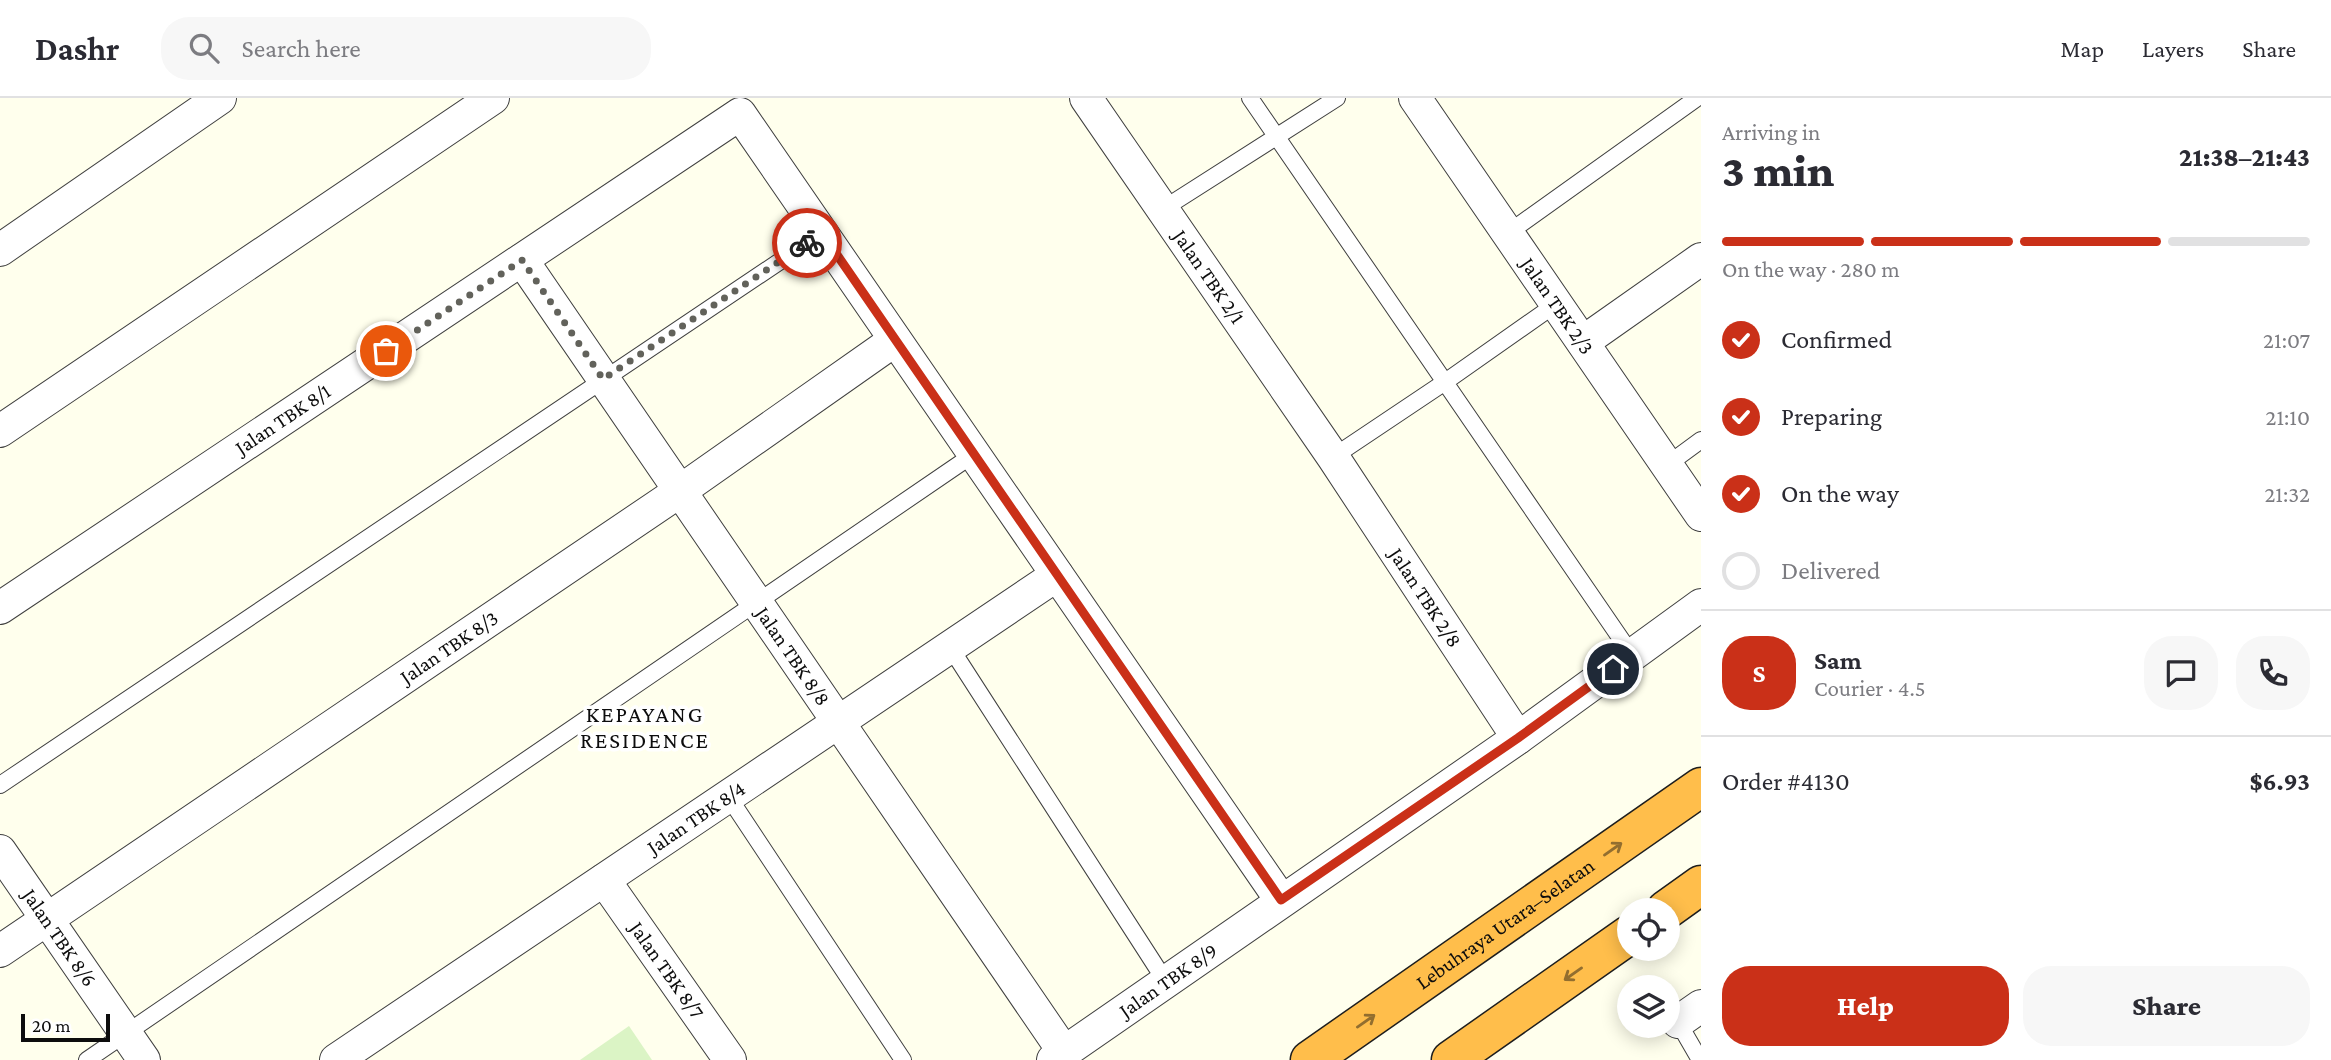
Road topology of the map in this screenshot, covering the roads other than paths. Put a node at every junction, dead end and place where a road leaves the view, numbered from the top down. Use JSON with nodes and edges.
{"nodes":[{"id":1,"x":220,"y":98,"type":"edge"},
{"id":2,"x":493,"y":98,"type":"edge"},
{"id":3,"x":1086,"y":98,"type":"edge"},
{"id":4,"x":1250,"y":98,"type":"edge"},
{"id":5,"x":1337,"y":98,"type":"edge"},
{"id":6,"x":1697,"y":98,"type":"edge"},
{"id":7,"x":1429,"y":103,"type":"edge"},
{"id":8,"x":1278,"y":137,"type":"junction"},
{"id":9,"x":1163,"y":209,"type":"junction"},
{"id":10,"x":822,"y":233,"type":"junction"},
{"id":11,"x":1508,"y":233,"type":"junction"},
{"id":12,"x":0,"y":250,"type":"edge"},
{"id":13,"x":1701,"y":258,"type":"edge"},
{"id":14,"x":522,"y":260,"type":"junction"},
{"id":15,"x":1556,"y":304,"type":"junction"},
{"id":16,"x":895,"y":340,"type":"junction"},
{"id":17,"x":1583,"y":342,"type":"junction"},
{"id":18,"x":603,"y":379,"type":"junction"},
{"id":19,"x":1446,"y":382,"type":"junction"},
{"id":20,"x":0,"y":431,"type":"edge"},
{"id":21,"x":1701,"y":440,"type":"edge"},
{"id":22,"x":974,"y":454,"type":"junction"},
{"id":23,"x":1334,"y":457,"type":"junction"},
{"id":24,"x":1667,"y":465,"type":"junction"},
{"id":25,"x":680,"y":491,"type":"junction"},
{"id":26,"x":1701,"y":515,"type":"edge"},
{"id":27,"x":1057,"y":575,"type":"junction"},
{"id":28,"x":757,"y":603,"type":"junction"},
{"id":29,"x":1701,"y":605,"type":"edge"},
{"id":30,"x":0,"y":608,"type":"edge"},
{"id":31,"x":950,"y":648,"type":"junction"},
{"id":32,"x":1632,"y":655,"type":"junction"},
{"id":33,"x":838,"y":722,"type":"junction"},
{"id":34,"x":1518,"y":738,"type":"junction"},
{"id":35,"x":0,"y":785,"type":"edge"},
{"id":36,"x":1701,"y":788,"type":"edge"},
{"id":37,"x":728,"y":796,"type":"junction"},
{"id":38,"x":0,"y":851,"type":"edge"},
{"id":39,"x":604,"y":880,"type":"junction"},
{"id":40,"x":1701,"y":885,"type":"edge"},
{"id":41,"x":1281,"y":900,"type":"junction"},
{"id":42,"x":1680,"y":900,"type":"edge"},
{"id":43,"x":47,"y":919,"type":"junction"},
{"id":44,"x":1617,"y":943,"type":"edge"},
{"id":45,"x":0,"y":951,"type":"edge"},
{"id":46,"x":1166,"y":982,"type":"junction"},
{"id":47,"x":1689,"y":1014,"type":"edge"},
{"id":48,"x":125,"y":1033,"type":"junction"},
{"id":49,"x":1058,"y":1056,"type":"edge"},
{"id":50,"x":86,"y":1060,"type":"edge"},
{"id":51,"x":144,"y":1060,"type":"edge"},
{"id":52,"x":336,"y":1060,"type":"edge"},
{"id":53,"x":730,"y":1060,"type":"edge"},
{"id":54,"x":903,"y":1060,"type":"edge"},
{"id":55,"x":1310,"y":1060,"type":"edge"},
{"id":56,"x":1451,"y":1060,"type":"edge"},
{"id":57,"x":1700,"y":1060,"type":"edge"}],
"edges":[{"from":1,"to":12,"type":"street"},
{"from":2,"to":20,"type":"street"},
{"from":3,"to":9,"type":"street","name":"Jalan TBK 2/1"},
{"from":4,"to":8,"type":"lane"},
{"from":5,"to":8,"type":"lane"},
{"from":6,"to":11,"type":"lane"},
{"from":7,"to":11,"type":"street","name":"Jalan TBK 2/3"},
{"from":8,"to":9,"type":"lane"},
{"from":8,"to":19,"type":"lane"},
{"from":9,"to":23,"type":"street","name":"Jalan TBK 2/1"},
{"from":10,"to":14,"type":"street","name":"Jalan TBK 8/1"},
{"from":10,"to":16,"type":"street"},
{"from":10,"to":18,"type":"lane"},
{"from":11,"to":15,"type":"street","name":"Jalan TBK 2/3"},
{"from":13,"to":17,"type":"street"},
{"from":14,"to":18,"type":"street","name":"Jalan TBK 8/8"},
{"from":14,"to":30,"type":"street","name":"Jalan TBK 8/1"},
{"from":15,"to":17,"type":"street","name":"Jalan TBK 2/3"},
{"from":15,"to":19,"type":"lane"},
{"from":16,"to":22,"type":"street"},
{"from":16,"to":25,"type":"street","name":"Jalan TBK 8/3"},
{"from":17,"to":24,"type":"street","name":"Jalan TBK 2/3"},
{"from":18,"to":25,"type":"street","name":"Jalan TBK 8/8"},
{"from":18,"to":35,"type":"lane"},
{"from":19,"to":23,"type":"lane"},
{"from":19,"to":32,"type":"lane"},
{"from":21,"to":24,"type":"lane"},
{"from":22,"to":27,"type":"street"},
{"from":22,"to":28,"type":"lane"},
{"from":23,"to":34,"type":"street","name":"Jalan TBK 2/8"},
{"from":24,"to":26,"type":"street","name":"Jalan TBK 2/3"},
{"from":25,"to":28,"type":"street","name":"Jalan TBK 8/8"},
{"from":25,"to":43,"type":"street","name":"Jalan TBK 8/3"},
{"from":27,"to":31,"type":"street","name":"Jalan TBK 8/4"},
{"from":27,"to":41,"type":"street"},
{"from":28,"to":33,"type":"street","name":"Jalan TBK 8/8"},
{"from":28,"to":48,"type":"lane"},
{"from":29,"to":32,"type":"street","name":"Jalan TBK 8/9"},
{"from":31,"to":33,"type":"street","name":"Jalan TBK 8/4"},
{"from":31,"to":46,"type":"lane"},
{"from":32,"to":34,"type":"street","name":"Jalan TBK 8/9"},
{"from":33,"to":37,"type":"street","name":"Jalan TBK 8/4"},
{"from":33,"to":49,"type":"street","name":"Jalan TBK 8/8"},
{"from":34,"to":41,"type":"street","name":"Jalan TBK 8/9"},
{"from":55,"to":36,"type":"highway","name":"Lebuhraya Utara–Selatan","one_way":true},
{"from":37,"to":39,"type":"street","name":"Jalan TBK 8/4"},
{"from":37,"to":54,"type":"lane"},
{"from":38,"to":43,"type":"street","name":"Jalan TBK 8/6"},
{"from":39,"to":52,"type":"street","name":"Jalan TBK 8/4"},
{"from":39,"to":53,"type":"street","name":"Jalan TBK 8/7"},
{"from":40,"to":42,"type":"highway"},
{"from":41,"to":46,"type":"street","name":"Jalan TBK 8/9"},
{"from":43,"to":45,"type":"street","name":"Jalan TBK 8/3"},
{"from":43,"to":48,"type":"street","name":"Jalan TBK 8/6"},
{"from":44,"to":56,"type":"highway","one_way":true},
{"from":46,"to":49,"type":"street","name":"Jalan TBK 8/9"},
{"from":47,"to":57,"type":"lane"},
{"from":48,"to":50,"type":"lane"},
{"from":48,"to":51,"type":"street","name":"Jalan TBK 8/6"}]}
